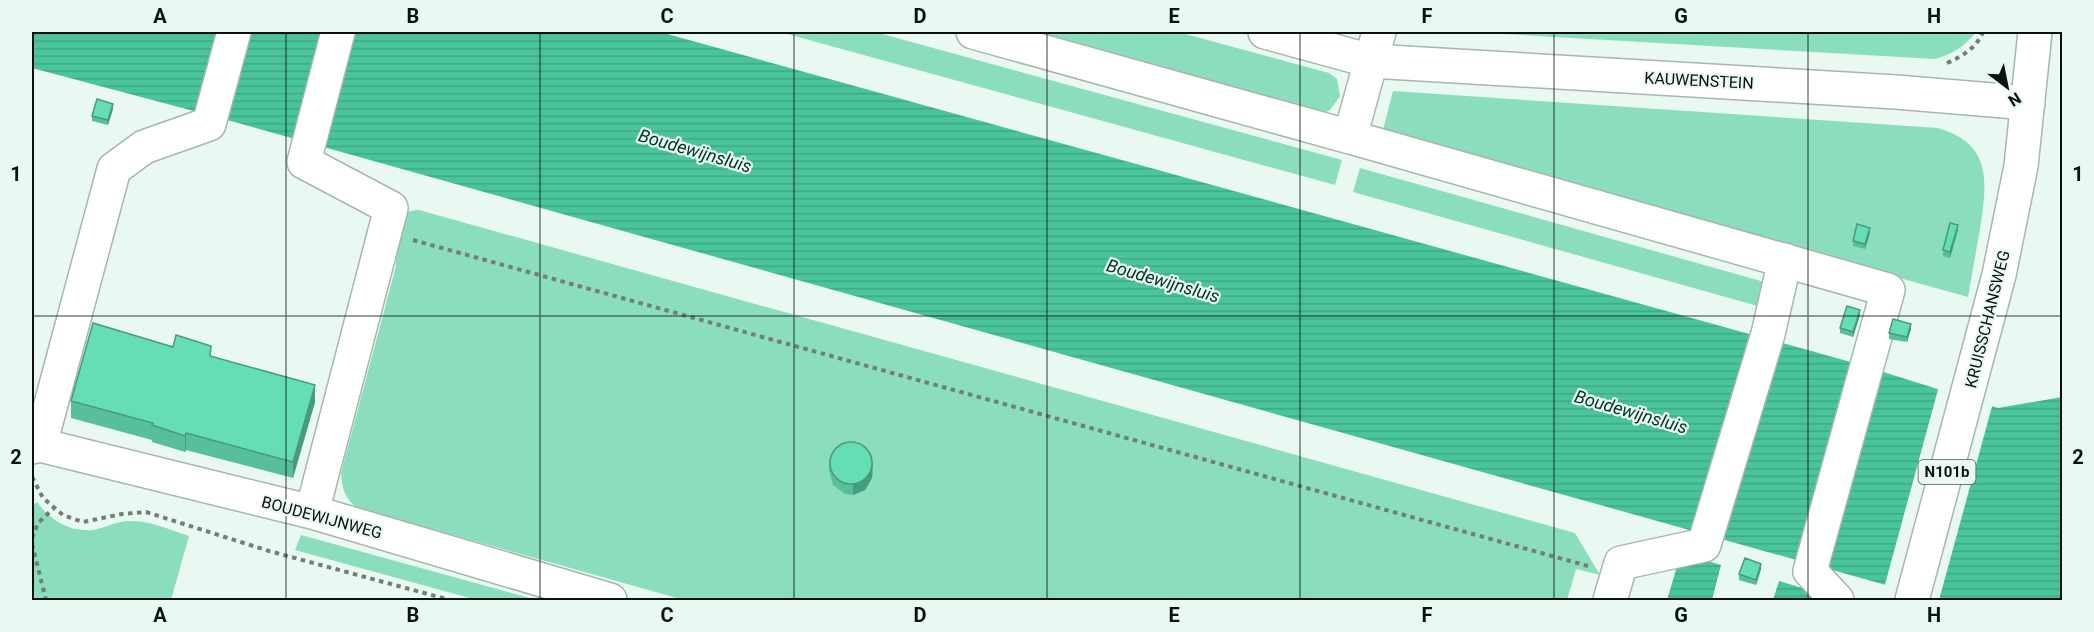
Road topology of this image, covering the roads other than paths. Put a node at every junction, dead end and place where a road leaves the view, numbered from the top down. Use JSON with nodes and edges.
{"nodes":[{"id":1,"x":234,"y":32,"type":"edge"},
{"id":2,"x":338,"y":32,"type":"edge"},
{"id":3,"x":973,"y":32,"type":"edge"},
{"id":4,"x":1265,"y":32,"type":"edge"},
{"id":5,"x":2035,"y":32,"type":"edge"},
{"id":6,"x":1375,"y":46,"type":"edge"},
{"id":7,"x":2028,"y":104,"type":"junction"},
{"id":8,"x":1350,"y":137,"type":"junction"},
{"id":9,"x":1785,"y":260,"type":"junction"},
{"id":10,"x":36,"y":446,"type":"edge"},
{"id":11,"x":312,"y":512,"type":"junction"},
{"id":12,"x":1614,"y":587,"type":"edge"},
{"id":13,"x":610,"y":600,"type":"edge"},
{"id":14,"x":1837,"y":600,"type":"edge"},
{"id":15,"x":1912,"y":600,"type":"edge"}],
"edges":[{"from":1,"to":10,"type":"street"},
{"from":2,"to":11,"type":"street"},
{"from":3,"to":8,"type":"street"},
{"from":4,"to":6,"type":"street","name":"KAUWENSTEIN"},
{"from":5,"to":7,"type":"street","name":"KRUISSCHANSWEG","number":"N101b"},
{"from":6,"to":7,"type":"street","name":"KAUWENSTEIN"},
{"from":6,"to":8,"type":"street"},
{"from":7,"to":15,"type":"street","name":"KRUISSCHANSWEG","number":"N101b"},
{"from":8,"to":9,"type":"street"},
{"from":9,"to":12,"type":"street"},
{"from":9,"to":14,"type":"street"},
{"from":10,"to":11,"type":"street","name":"BOUDEWIJNWEG"},
{"from":11,"to":13,"type":"street","name":"BOUDEWIJNWEG"}]}
